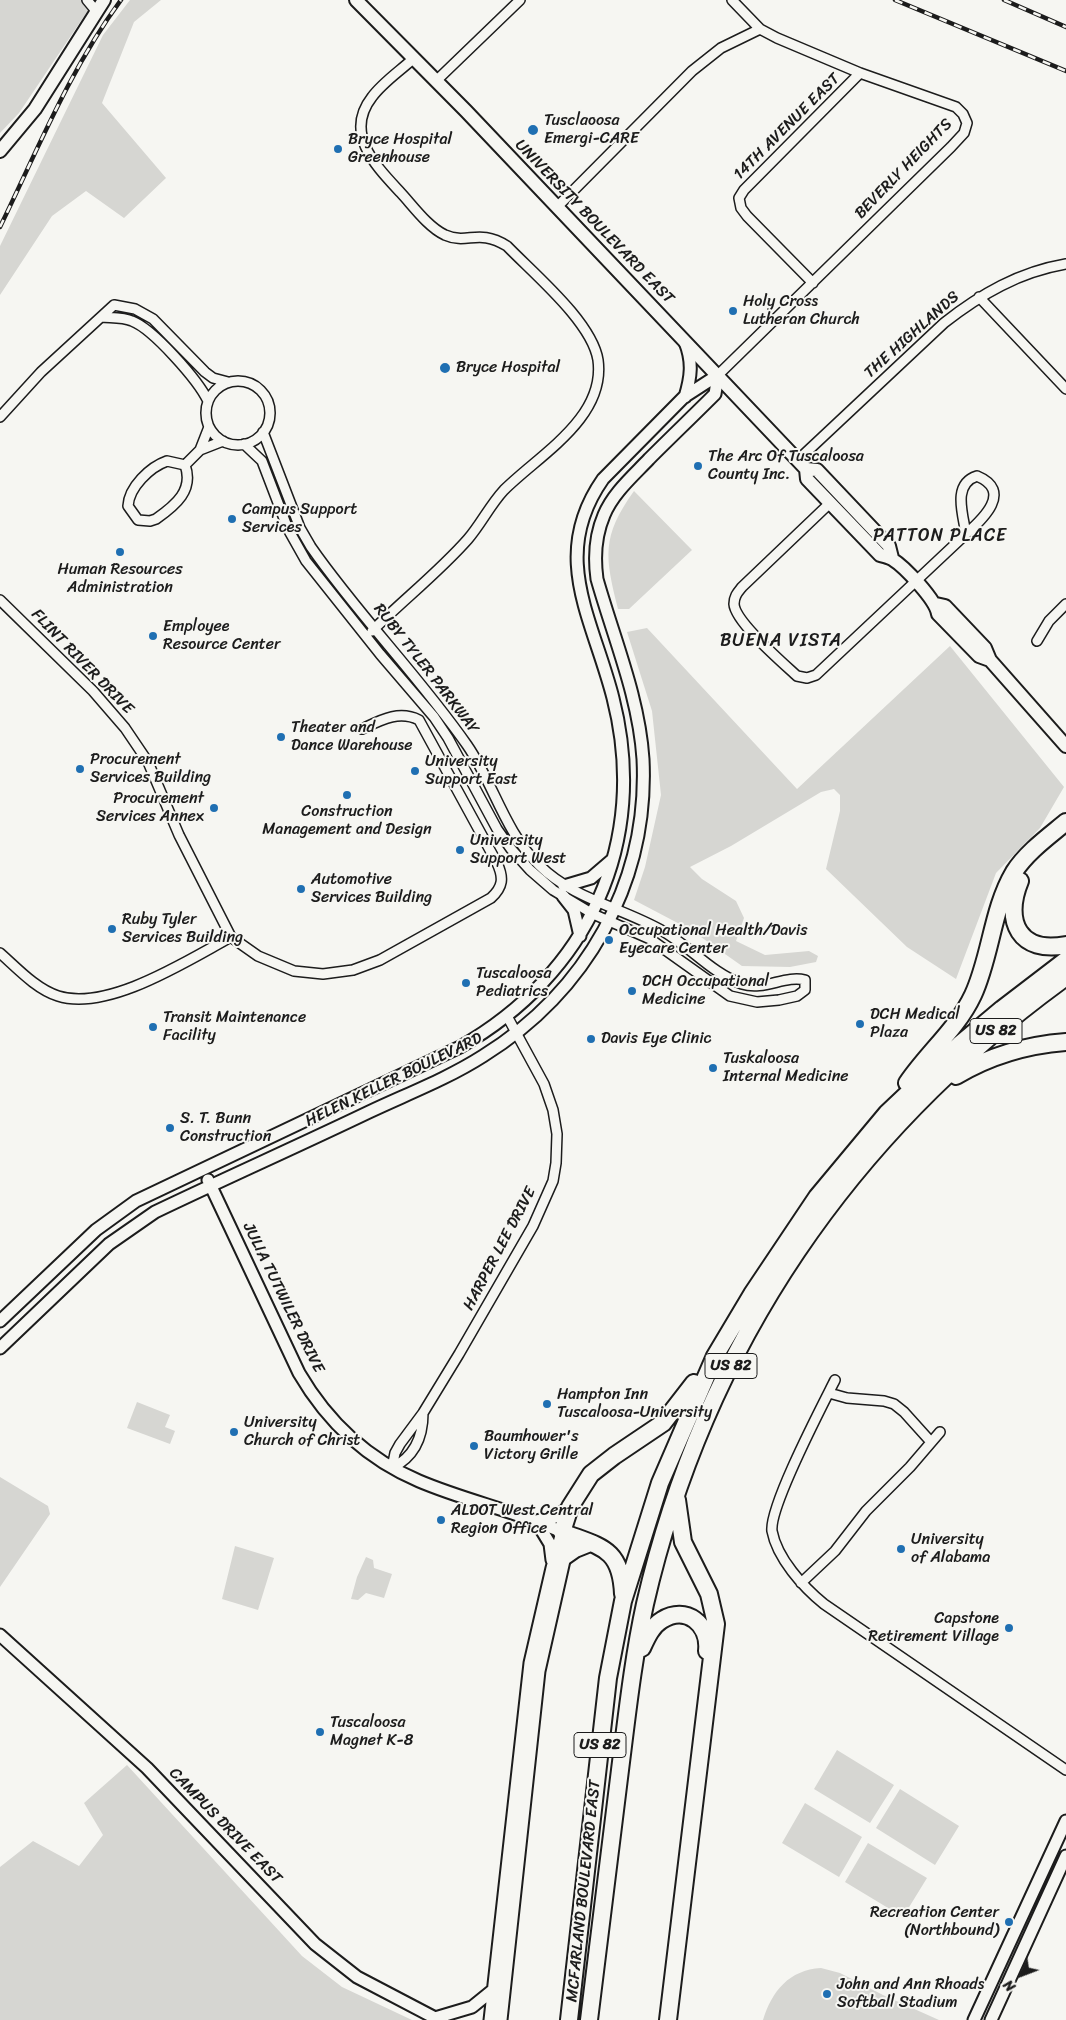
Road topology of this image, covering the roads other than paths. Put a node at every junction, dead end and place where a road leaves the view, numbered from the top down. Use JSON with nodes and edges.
{"nodes":[{"id":1,"x":87,"y":0,"type":"edge"},
{"id":2,"x":104,"y":0,"type":"edge"},
{"id":3,"x":356,"y":0,"type":"edge"},
{"id":4,"x":520,"y":0,"type":"edge"},
{"id":5,"x":732,"y":0,"type":"edge"},
{"id":6,"x":97,"y":12,"type":"junction"},
{"id":7,"x":760,"y":29,"type":"junction"},
{"id":8,"x":414,"y":58,"type":"junction"},
{"id":9,"x":860,"y":73,"type":"junction"},
{"id":10,"x":436,"y":81,"type":"junction"},
{"id":11,"x":0,"y":150,"type":"edge"},
{"id":12,"x":557,"y":206,"type":"junction"},
{"id":13,"x":1066,"y":264,"type":"edge"},
{"id":14,"x":812,"y":284,"type":"junction"},
{"id":15,"x":978,"y":297,"type":"junction"},
{"id":16,"x":101,"y":317,"type":"junction"},
{"id":17,"x":684,"y":341,"type":"junction"},
{"id":18,"x":718,"y":375,"type":"junction"},
{"id":19,"x":228,"y":382,"type":"junction"},
{"id":20,"x":1066,"y":389,"type":"edge"},
{"id":21,"x":684,"y":397,"type":"junction"},
{"id":22,"x":208,"y":401,"type":"junction"},
{"id":23,"x":0,"y":417,"type":"edge"},
{"id":24,"x":209,"y":427,"type":"junction"},
{"id":25,"x":263,"y":432,"type":"junction"},
{"id":26,"x":223,"y":441,"type":"junction"},
{"id":27,"x":244,"y":444,"type":"junction"},
{"id":28,"x":200,"y":450,"type":"junction"},
{"id":29,"x":802,"y":464,"type":"junction"},
{"id":30,"x":185,"y":465,"type":"junction"},
{"id":31,"x":830,"y":503,"type":"junction"},
{"id":32,"x":966,"y":534,"type":"junction"},
{"id":33,"x":892,"y":558,"type":"junction"},
{"id":34,"x":916,"y":582,"type":"junction"},
{"id":35,"x":0,"y":600,"type":"edge"},
{"id":36,"x":1066,"y":604,"type":"edge"},
{"id":37,"x":375,"y":628,"type":"junction"},
{"id":38,"x":367,"y":637,"type":"junction"},
{"id":39,"x":1037,"y":641,"type":"dead end"},
{"id":40,"x":362,"y":729,"type":"dead end"},
{"id":41,"x":1066,"y":746,"type":"edge"},
{"id":42,"x":1066,"y":822,"type":"edge"},
{"id":43,"x":1066,"y":833,"type":"edge"},
{"id":44,"x":613,"y":859,"type":"junction"},
{"id":45,"x":564,"y":891,"type":"junction"},
{"id":46,"x":615,"y":908,"type":"junction"},
{"id":47,"x":596,"y":909,"type":"junction"},
{"id":48,"x":608,"y":922,"type":"junction"},
{"id":49,"x":664,"y":931,"type":"junction"},
{"id":50,"x":231,"y":936,"type":"junction"},
{"id":51,"x":580,"y":936,"type":"junction"},
{"id":52,"x":656,"y":944,"type":"junction"},
{"id":53,"x":1066,"y":944,"type":"edge"},
{"id":54,"x":0,"y":953,"type":"edge"},
{"id":55,"x":1066,"y":960,"type":"edge"},
{"id":56,"x":721,"y":974,"type":"junction"},
{"id":57,"x":1066,"y":977,"type":"edge"},
{"id":58,"x":713,"y":985,"type":"junction"},
{"id":59,"x":508,"y":1016,"type":"junction"},
{"id":60,"x":517,"y":1033,"type":"junction"},
{"id":61,"x":1066,"y":1042,"type":"edge"},
{"id":62,"x":931,"y":1091,"type":"junction"},
{"id":63,"x":887,"y":1113,"type":"junction"},
{"id":64,"x":203,"y":1169,"type":"junction"},
{"id":65,"x":210,"y":1185,"type":"junction"},
{"id":66,"x":0,"y":1321,"type":"edge"},
{"id":67,"x":0,"y":1348,"type":"edge"},
{"id":68,"x":715,"y":1356,"type":"junction"},
{"id":69,"x":836,"y":1380,"type":"dead end"},
{"id":70,"x":829,"y":1393,"type":"junction"},
{"id":71,"x":423,"y":1413,"type":"junction"},
{"id":72,"x":940,"y":1432,"type":"dead end"},
{"id":73,"x":931,"y":1442,"type":"junction"},
{"id":74,"x":392,"y":1468,"type":"junction"},
{"id":75,"x":676,"y":1493,"type":"junction"},
{"id":76,"x":570,"y":1507,"type":"junction"},
{"id":77,"x":536,"y":1521,"type":"junction"},
{"id":78,"x":562,"y":1532,"type":"junction"},
{"id":79,"x":590,"y":1543,"type":"junction"},
{"id":80,"x":565,"y":1556,"type":"junction"},
{"id":81,"x":552,"y":1568,"type":"junction"},
{"id":82,"x":801,"y":1583,"type":"junction"},
{"id":83,"x":623,"y":1601,"type":"junction"},
{"id":84,"x":0,"y":1635,"type":"edge"},
{"id":85,"x":635,"y":1661,"type":"junction"},
{"id":86,"x":1066,"y":1770,"type":"edge"},
{"id":87,"x":1066,"y":1821,"type":"edge"},
{"id":88,"x":1066,"y":1856,"type":"edge"},
{"id":89,"x":493,"y":1990,"type":"junction"},
{"id":90,"x":437,"y":2019,"type":"edge"},
{"id":91,"x":490,"y":2020,"type":"edge"},
{"id":92,"x":501,"y":2020,"type":"edge"},
{"id":93,"x":569,"y":2020,"type":"edge"},
{"id":94,"x":589,"y":2020,"type":"edge"},
{"id":95,"x":661,"y":2020,"type":"edge"},
{"id":96,"x":668,"y":2020,"type":"edge"},
{"id":97,"x":974,"y":2020,"type":"edge"},
{"id":98,"x":991,"y":2020,"type":"edge"}],
"edges":[{"from":1,"to":6,"type":"street"},
{"from":2,"to":6,"type":"main road"},
{"from":3,"to":8,"type":"main road","name":"UNIVERSITY BOULEVARD EAST"},
{"from":4,"to":10,"type":"street"},
{"from":5,"to":7,"type":"street"},
{"from":6,"to":11,"type":"main road"},
{"from":7,"to":9,"type":"street","name":"BEVERLY HEIGHTS"},
{"from":7,"to":12,"type":"street"},
{"from":8,"to":10,"type":"main road","name":"UNIVERSITY BOULEVARD EAST"},
{"from":8,"to":37,"type":"street"},
{"from":9,"to":14,"type":"street","name":"14TH AVENUE EAST"},
{"from":9,"to":14,"type":"street","name":"BEVERLY HEIGHTS"},
{"from":10,"to":12,"type":"main road","name":"UNIVERSITY BOULEVARD EAST"},
{"from":12,"to":17,"type":"main road","name":"UNIVERSITY BOULEVARD EAST"},
{"from":13,"to":15,"type":"street","name":"THE HIGHLANDS"},
{"from":14,"to":18,"type":"street","name":"BEVERLY HEIGHTS"},
{"from":15,"to":20,"type":"street"},
{"from":15,"to":29,"type":"street","name":"THE HIGHLANDS"},
{"from":16,"to":19,"type":"street"},
{"from":16,"to":22,"type":"street"},
{"from":16,"to":23,"type":"street"},
{"from":17,"to":18,"type":"main road","name":"UNIVERSITY BOULEVARD EAST"},
{"from":17,"to":21,"type":"street"},
{"from":18,"to":21,"type":"street","name":"HELEN KELLER BOULEVARD"},
{"from":18,"to":29,"type":"main road","name":"UNIVERSITY BOULEVARD EAST"},
{"from":18,"to":46,"type":"street","name":"HELEN KELLER BOULEVARD"},
{"from":19,"to":22,"type":"street"},
{"from":19,"to":25,"type":"street"},
{"from":21,"to":44,"type":"street","name":"HELEN KELLER BOULEVARD"},
{"from":22,"to":24,"type":"street"},
{"from":24,"to":26,"type":"street"},
{"from":24,"to":28,"type":"street"},
{"from":25,"to":27,"type":"street"},
{"from":25,"to":37,"type":"street","name":"RUBY TYLER PARKWAY"},
{"from":26,"to":27,"type":"street"},
{"from":26,"to":28,"type":"street"},
{"from":27,"to":38,"type":"street","name":"RUBY TYLER PARKWAY"},
{"from":28,"to":30,"type":"street"},
{"from":29,"to":31,"type":"main road","name":"UNIVERSITY BOULEVARD EAST"},
{"from":29,"to":33,"type":"main road","name":"UNIVERSITY BOULEVARD EAST"},
{"from":30,"to":30,"type":"street"},
{"from":31,"to":33,"type":"main road","name":"UNIVERSITY BOULEVARD EAST"},
{"from":31,"to":34,"type":"street"},
{"from":32,"to":32,"type":"street"},
{"from":32,"to":34,"type":"street"},
{"from":33,"to":34,"type":"main road","name":"UNIVERSITY BOULEVARD EAST"},
{"from":34,"to":41,"type":"main road","name":"UNIVERSITY BOULEVARD EAST"},
{"from":35,"to":50,"type":"street","name":"FLINT RIVER DRIVE"},
{"from":36,"to":39,"type":"street"},
{"from":37,"to":38,"type":"street"},
{"from":37,"to":45,"type":"street","name":"RUBY TYLER PARKWAY"},
{"from":38,"to":45,"type":"street","name":"RUBY TYLER PARKWAY"},
{"from":40,"to":50,"type":"street"},
{"from":42,"to":63,"type":"highway"},
{"from":43,"to":53,"type":"highway"},
{"from":44,"to":45,"type":"street"},
{"from":44,"to":47,"type":"street","name":"HELEN KELLER BOULEVARD"},
{"from":45,"to":47,"type":"street","name":"RUBY TYLER PARKWAY"},
{"from":45,"to":51,"type":"street"},
{"from":46,"to":47,"type":"street","name":"RUBY TYLER PARKWAY"},
{"from":46,"to":48,"type":"street","name":"HELEN KELLER BOULEVARD"},
{"from":46,"to":49,"type":"street","name":"RUBY TYLER PARKWAY"},
{"from":47,"to":48,"type":"street","name":"RUBY TYLER PARKWAY"},
{"from":47,"to":51,"type":"street","name":"HELEN KELLER BOULEVARD"},
{"from":48,"to":52,"type":"street","name":"RUBY TYLER PARKWAY"},
{"from":48,"to":60,"type":"street","name":"HELEN KELLER BOULEVARD"},
{"from":49,"to":52,"type":"street"},
{"from":49,"to":56,"type":"street","name":"RUBY TYLER PARKWAY"},
{"from":50,"to":54,"type":"street"},
{"from":51,"to":59,"type":"street","name":"HELEN KELLER BOULEVARD"},
{"from":52,"to":58,"type":"street","name":"RUBY TYLER PARKWAY"},
{"from":55,"to":63,"type":"highway","name":"MCFARLAND BOULEVARD EAST","number":"US 82"},
{"from":56,"to":58,"type":"street"},
{"from":56,"to":58,"type":"street","name":"RUBY TYLER PARKWAY"},
{"from":57,"to":62,"type":"highway","name":"MCFARLAND BOULEVARD EAST","number":"US 82"},
{"from":59,"to":60,"type":"street","name":"HARPER LEE DRIVE"},
{"from":59,"to":64,"type":"street","name":"HELEN KELLER BOULEVARD"},
{"from":60,"to":65,"type":"street","name":"HELEN KELLER BOULEVARD"},
{"from":60,"to":71,"type":"street","name":"HARPER LEE DRIVE"},
{"from":61,"to":62,"type":"highway"},
{"from":62,"to":75,"type":"highway","name":"MCFARLAND BOULEVARD EAST","number":"US 82"},
{"from":63,"to":68,"type":"highway","name":"MCFARLAND BOULEVARD EAST","number":"US 82"},
{"from":64,"to":65,"type":"street","name":"JULIA TUTWILER DRIVE"},
{"from":64,"to":66,"type":"street","name":"HELEN KELLER BOULEVARD"},
{"from":65,"to":67,"type":"street","name":"HELEN KELLER BOULEVARD"},
{"from":65,"to":74,"type":"street","name":"JULIA TUTWILER DRIVE"},
{"from":68,"to":76,"type":"highway"},
{"from":68,"to":83,"type":"highway","name":"MCFARLAND BOULEVARD EAST","number":"US 82"},
{"from":69,"to":70,"type":"street"},
{"from":70,"to":73,"type":"street"},
{"from":70,"to":82,"type":"street"},
{"from":71,"to":74,"type":"street","name":"HARPER LEE DRIVE"},
{"from":71,"to":74,"type":"street","name":"HARPER LEE DRIVE"},
{"from":72,"to":73,"type":"street"},
{"from":73,"to":82,"type":"street"},
{"from":74,"to":77,"type":"street","name":"JULIA TUTWILER DRIVE"},
{"from":75,"to":85,"type":"highway","name":"MCFARLAND BOULEVARD EAST","number":"US 82"},
{"from":75,"to":96,"type":"highway"},
{"from":76,"to":77,"type":"street"},
{"from":76,"to":78,"type":"highway"},
{"from":77,"to":78,"type":"street","name":"JULIA TUTWILER DRIVE"},
{"from":77,"to":81,"type":"street"},
{"from":78,"to":79,"type":"highway"},
{"from":78,"to":80,"type":"street"},
{"from":78,"to":81,"type":"street"},
{"from":79,"to":80,"type":"highway"},
{"from":79,"to":83,"type":"highway"},
{"from":80,"to":92,"type":"street"},
{"from":81,"to":89,"type":"street"},
{"from":82,"to":86,"type":"street"},
{"from":83,"to":93,"type":"highway","name":"MCFARLAND BOULEVARD EAST","number":"US 82"},
{"from":84,"to":90,"type":"street","name":"CAMPUS DRIVE EAST"},
{"from":85,"to":94,"type":"highway","name":"MCFARLAND BOULEVARD EAST","number":"US 82"},
{"from":85,"to":95,"type":"highway"},
{"from":87,"to":97,"type":"street"},
{"from":88,"to":98,"type":"street"},
{"from":89,"to":90,"type":"street"},
{"from":89,"to":91,"type":"street"}]}
